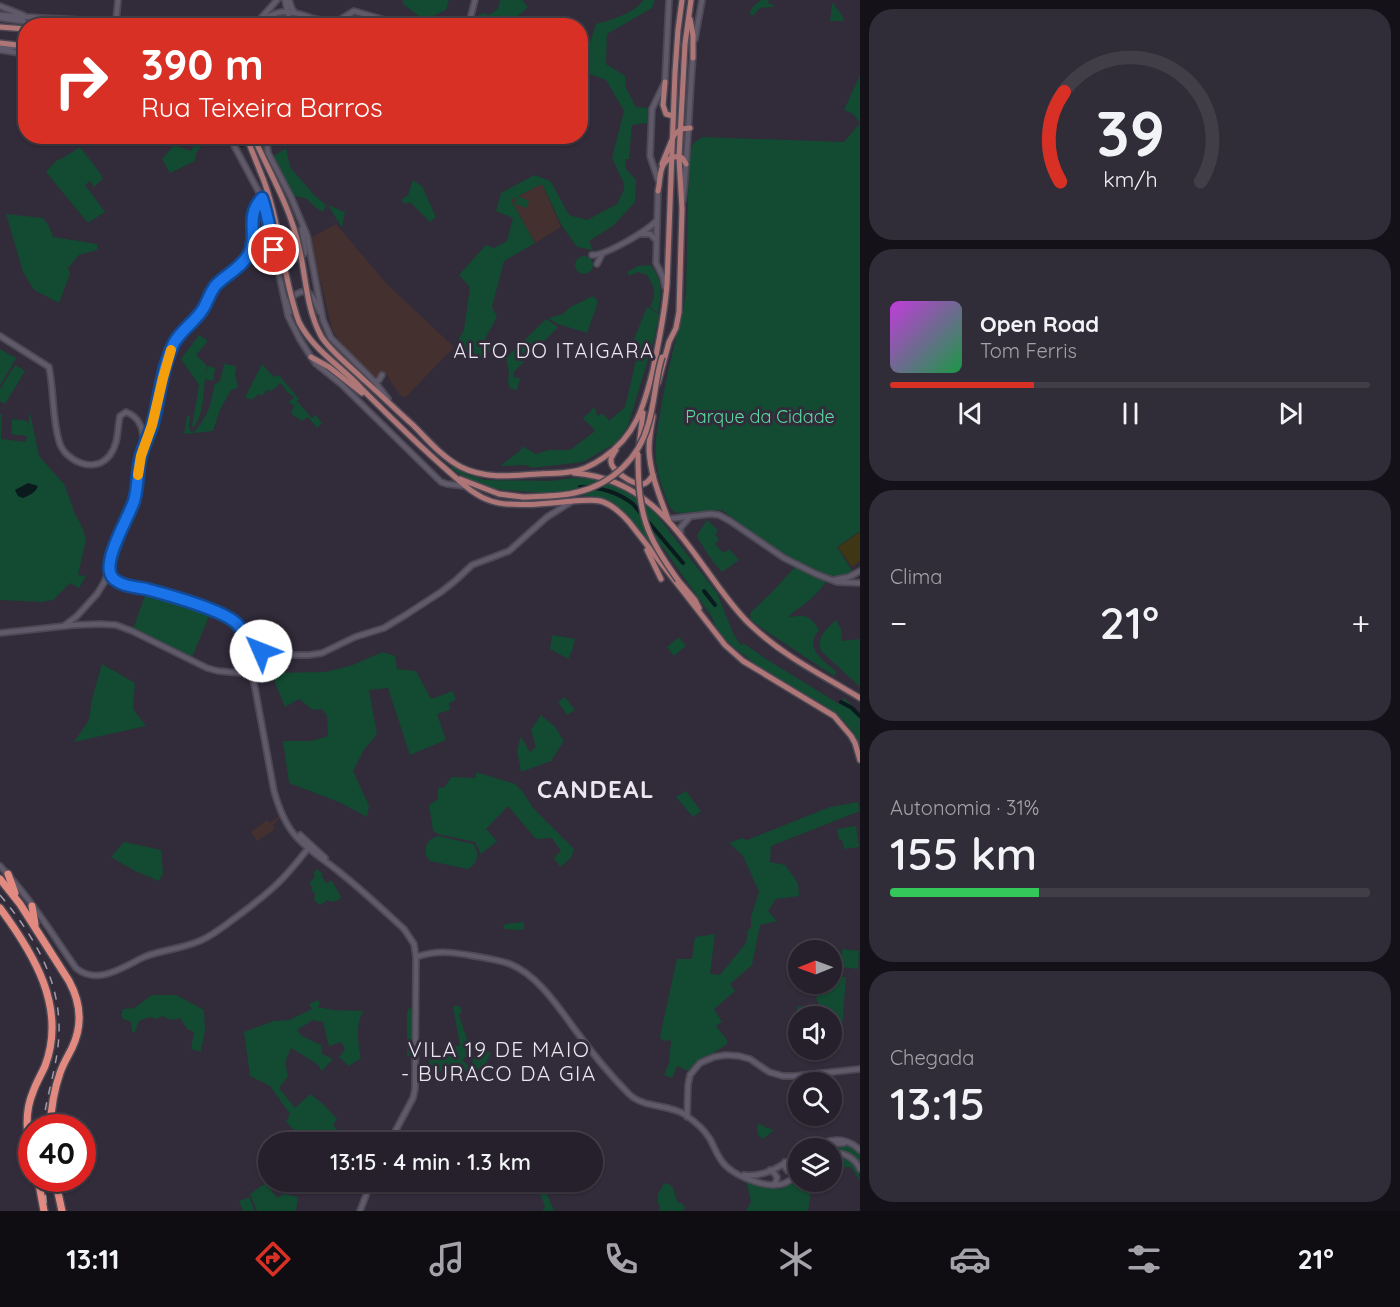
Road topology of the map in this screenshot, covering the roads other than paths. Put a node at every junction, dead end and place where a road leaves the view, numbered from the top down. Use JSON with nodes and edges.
{"nodes":[{"id":1,"x":118,"y":0,"type":"edge"},
{"id":2,"x":277,"y":0,"type":"edge"},
{"id":3,"x":285,"y":0,"type":"edge"},
{"id":4,"x":289,"y":0,"type":"edge"},
{"id":5,"x":476,"y":0,"type":"edge"},
{"id":6,"x":669,"y":0,"type":"edge"},
{"id":7,"x":681,"y":0,"type":"edge"},
{"id":8,"x":702,"y":0,"type":"edge"},
{"id":9,"x":690,"y":3,"type":"edge"},
{"id":10,"x":0,"y":6,"type":"edge"},
{"id":11,"x":288,"y":12,"type":"junction"},
{"id":12,"x":298,"y":15,"type":"junction"},
{"id":13,"x":0,"y":17,"type":"edge"},
{"id":14,"x":32,"y":18,"type":"joint"},
{"id":15,"x":116,"y":18,"type":"edge"},
{"id":16,"x":260,"y":18,"type":"edge"},
{"id":17,"x":266,"y":18,"type":"edge"},
{"id":18,"x":291,"y":18,"type":"edge"},
{"id":19,"x":306,"y":18,"type":"edge"},
{"id":20,"x":343,"y":18,"type":"edge"},
{"id":21,"x":378,"y":18,"type":"edge"},
{"id":22,"x":471,"y":18,"type":"edge"},
{"id":23,"x":18,"y":20,"type":"edge"},
{"id":24,"x":0,"y":27,"type":"edge"},
{"id":25,"x":18,"y":28,"type":"edge"},
{"id":26,"x":0,"y":46,"type":"edge"},
{"id":27,"x":18,"y":46,"type":"edge"},
{"id":28,"x":18,"y":52,"type":"edge"},
{"id":29,"x":693,"y":58,"type":"junction"},
{"id":30,"x":665,"y":82,"type":"junction"},
{"id":31,"x":682,"y":110,"type":"junction"},
{"id":32,"x":673,"y":116,"type":"junction"},
{"id":33,"x":690,"y":128,"type":"junction"},
{"id":34,"x":681,"y":129,"type":"junction"},
{"id":35,"x":672,"y":142,"type":"junction"},
{"id":36,"x":233,"y":144,"type":"edge"},
{"id":37,"x":249,"y":144,"type":"edge"},
{"id":38,"x":257,"y":144,"type":"edge"},
{"id":39,"x":267,"y":144,"type":"edge"},
{"id":40,"x":679,"y":157,"type":"junction"},
{"id":41,"x":671,"y":158,"type":"junction"},
{"id":42,"x":686,"y":164,"type":"junction"},
{"id":43,"x":661,"y":168,"type":"junction"},
{"id":44,"x":658,"y":191,"type":"junction"},
{"id":45,"x":262,"y":198,"type":"junction"},
{"id":46,"x":682,"y":209,"type":"junction"},
{"id":47,"x":268,"y":214,"type":"junction"},
{"id":48,"x":657,"y":220,"type":"junction"},
{"id":49,"x":301,"y":221,"type":"junction"},
{"id":50,"x":638,"y":235,"type":"junction"},
{"id":51,"x":656,"y":240,"type":"junction"},
{"id":52,"x":602,"y":254,"type":"junction"},
{"id":53,"x":592,"y":255,"type":"dead end"},
{"id":54,"x":597,"y":264,"type":"dead end"},
{"id":55,"x":665,"y":304,"type":"junction"},
{"id":56,"x":323,"y":320,"type":"junction"},
{"id":57,"x":291,"y":324,"type":"junction"},
{"id":58,"x":0,"y":336,"type":"edge"},
{"id":59,"x":669,"y":342,"type":"junction"},
{"id":60,"x":311,"y":357,"type":"junction"},
{"id":61,"x":382,"y":375,"type":"dead end"},
{"id":62,"x":375,"y":382,"type":"junction"},
{"id":63,"x":369,"y":397,"type":"junction"},
{"id":64,"x":646,"y":397,"type":"junction"},
{"id":65,"x":400,"y":413,"type":"junction"},
{"id":66,"x":618,"y":446,"type":"junction"},
{"id":67,"x":143,"y":448,"type":"junction"},
{"id":68,"x":569,"y":472,"type":"junction"},
{"id":69,"x":653,"y":475,"type":"junction"},
{"id":70,"x":455,"y":478,"type":"junction"},
{"id":71,"x":464,"y":486,"type":"junction"},
{"id":72,"x":574,"y":501,"type":"junction"},
{"id":73,"x":540,"y":503,"type":"junction"},
{"id":74,"x":547,"y":517,"type":"junction"},
{"id":75,"x":691,"y":517,"type":"junction"},
{"id":76,"x":668,"y":519,"type":"junction"},
{"id":77,"x":681,"y":537,"type":"junction"},
{"id":78,"x":642,"y":540,"type":"junction"},
{"id":79,"x":109,"y":565,"type":"junction"},
{"id":80,"x":860,"y":571,"type":"edge"},
{"id":81,"x":115,"y":579,"type":"junction"},
{"id":82,"x":661,"y":579,"type":"dead end"},
{"id":83,"x":849,"y":580,"type":"junction"},
{"id":84,"x":105,"y":581,"type":"junction"},
{"id":85,"x":860,"y":583,"type":"edge"},
{"id":86,"x":77,"y":616,"type":"junction"},
{"id":87,"x":707,"y":623,"type":"junction"},
{"id":88,"x":83,"y":625,"type":"junction"},
{"id":89,"x":64,"y":626,"type":"junction"},
{"id":90,"x":0,"y":633,"type":"edge"},
{"id":91,"x":248,"y":650,"type":"junction"},
{"id":92,"x":260,"y":653,"type":"junction"},
{"id":93,"x":249,"y":658,"type":"junction"},
{"id":94,"x":252,"y":674,"type":"junction"},
{"id":95,"x":860,"y":698,"type":"edge"},
{"id":96,"x":860,"y":760,"type":"edge"},
{"id":97,"x":310,"y":847,"type":"junction"},
{"id":98,"x":0,"y":866,"type":"edge"},
{"id":99,"x":8,"y":874,"type":"junction"},
{"id":100,"x":0,"y":879,"type":"edge"},
{"id":101,"x":20,"y":904,"type":"junction"},
{"id":102,"x":32,"y":906,"type":"joint"},
{"id":103,"x":0,"y":908,"type":"edge"},
{"id":104,"x":38,"y":917,"type":"junction"},
{"id":105,"x":36,"y":929,"type":"junction"},
{"id":106,"x":416,"y":957,"type":"junction"},
{"id":107,"x":860,"y":1069,"type":"edge"},
{"id":108,"x":671,"y":1109,"type":"junction"},
{"id":109,"x":687,"y":1109,"type":"junction"},
{"id":110,"x":27,"y":1114,"type":"edge"},
{"id":111,"x":51,"y":1114,"type":"edge"},
{"id":112,"x":687,"y":1117,"type":"junction"},
{"id":113,"x":693,"y":1122,"type":"junction"},
{"id":114,"x":395,"y":1132,"type":"edge"},
{"id":115,"x":842,"y":1141,"type":"edge"},
{"id":116,"x":842,"y":1143,"type":"edge"},
{"id":117,"x":858,"y":1148,"type":"edge"},
{"id":118,"x":842,"y":1154,"type":"edge"},
{"id":119,"x":788,"y":1160,"type":"edge"},
{"id":120,"x":785,"y":1162,"type":"junction"},
{"id":121,"x":860,"y":1169,"type":"edge"},
{"id":122,"x":770,"y":1170,"type":"junction"},
{"id":123,"x":788,"y":1171,"type":"edge"},
{"id":124,"x":735,"y":1173,"type":"junction"},
{"id":125,"x":788,"y":1181,"type":"edge"},
{"id":126,"x":773,"y":1185,"type":"junction"},
{"id":127,"x":40,"y":1192,"type":"edge"},
{"id":128,"x":58,"y":1192,"type":"edge"},
{"id":129,"x":367,"y":1192,"type":"edge"},
{"id":130,"x":44,"y":1211,"type":"edge"},
{"id":131,"x":62,"y":1211,"type":"edge"},
{"id":132,"x":360,"y":1211,"type":"edge"}],
"edges":[{"from":1,"to":15,"type":"street"},
{"from":2,"to":16,"type":"street"},
{"from":3,"to":11,"type":"street"},
{"from":4,"to":12,"type":"street"},
{"from":5,"to":22,"type":"street"},
{"from":6,"to":30,"type":"street"},
{"from":7,"to":32,"type":"main road"},
{"from":8,"to":29,"type":"street"},
{"from":9,"to":29,"type":"main road"},
{"from":9,"to":31,"type":"main road"},
{"from":10,"to":14,"type":"street"},
{"from":11,"to":12,"type":"street"},
{"from":11,"to":17,"type":"street"},
{"from":11,"to":18,"type":"street"},
{"from":12,"to":19,"type":"street"},
{"from":13,"to":14,"type":"street"},
{"from":13,"to":23,"type":"street"},
{"from":20,"to":21,"type":"street"},
{"from":24,"to":25,"type":"main road"},
{"from":26,"to":27,"type":"main road"},
{"from":26,"to":28,"type":"street"},
{"from":29,"to":33,"type":"street"},
{"from":30,"to":32,"type":"main road"},
{"from":30,"to":44,"type":"street"},
{"from":31,"to":32,"type":"main road"},
{"from":31,"to":34,"type":"main road"},
{"from":32,"to":35,"type":"main road"},
{"from":33,"to":34,"type":"main road"},
{"from":33,"to":42,"type":"street"},
{"from":34,"to":35,"type":"main road"},
{"from":34,"to":40,"type":"main road"},
{"from":35,"to":41,"type":"main road"},
{"from":35,"to":43,"type":"main road"},
{"from":36,"to":45,"type":"street"},
{"from":37,"to":63,"type":"main road","bridge":true},
{"from":38,"to":65,"type":"main road","bridge":true},
{"from":39,"to":49,"type":"street"},
{"from":40,"to":41,"type":"main road"},
{"from":40,"to":42,"type":"main road"},
{"from":40,"to":46,"type":"main road"},
{"from":41,"to":43,"type":"main road"},
{"from":41,"to":55,"type":"main road"},
{"from":42,"to":46,"type":"street"},
{"from":43,"to":44,"type":"main road"},
{"from":44,"to":48,"type":"street"},
{"from":45,"to":47,"type":"street"},
{"from":45,"to":67,"type":"street"},
{"from":46,"to":59,"type":"main road"},
{"from":47,"to":49,"type":"street"},
{"from":47,"to":57,"type":"street"},
{"from":48,"to":50,"type":"street"},
{"from":48,"to":51,"type":"street"},
{"from":49,"to":56,"type":"street"},
{"from":50,"to":51,"type":"street"},
{"from":50,"to":52,"type":"street"},
{"from":51,"to":55,"type":"street"},
{"from":52,"to":53,"type":"street"},
{"from":52,"to":54,"type":"street"},
{"from":55,"to":64,"type":"main road"},
{"from":56,"to":57,"type":"street"},
{"from":56,"to":62,"type":"street"},
{"from":57,"to":60,"type":"street"},
{"from":58,"to":67,"type":"street"},
{"from":59,"to":69,"type":"main road"},
{"from":59,"to":70,"type":"main road","bridge":true},
{"from":60,"to":63,"type":"main road"},
{"from":60,"to":71,"type":"street"},
{"from":61,"to":62,"type":"street"},
{"from":62,"to":65,"type":"street"},
{"from":63,"to":70,"type":"main road"},
{"from":64,"to":66,"type":"main road"},
{"from":64,"to":87,"type":"main road","bridge":true},
{"from":65,"to":68,"type":"main road"},
{"from":66,"to":68,"type":"main road"},
{"from":66,"to":69,"type":"main road"},
{"from":67,"to":79,"type":"street"},
{"from":68,"to":76,"type":"main road"},
{"from":69,"to":76,"type":"main road"},
{"from":70,"to":71,"type":"main road"},
{"from":71,"to":73,"type":"main road"},
{"from":72,"to":73,"type":"main road"},
{"from":72,"to":74,"type":"street"},
{"from":72,"to":78,"type":"main road"},
{"from":73,"to":74,"type":"street"},
{"from":74,"to":92,"type":"street"},
{"from":75,"to":76,"type":"street"},
{"from":75,"to":77,"type":"street"},
{"from":75,"to":83,"type":"street"},
{"from":76,"to":77,"type":"main road"},
{"from":77,"to":95,"type":"main road"},
{"from":78,"to":82,"type":"main road"},
{"from":78,"to":87,"type":"main road"},
{"from":79,"to":81,"type":"street"},
{"from":79,"to":84,"type":"street"},
{"from":80,"to":83,"type":"street"},
{"from":81,"to":84,"type":"street"},
{"from":81,"to":91,"type":"street"},
{"from":83,"to":85,"type":"street"},
{"from":84,"to":86,"type":"street"},
{"from":86,"to":88,"type":"street"},
{"from":86,"to":89,"type":"street"},
{"from":87,"to":96,"type":"main road"},
{"from":88,"to":89,"type":"street"},
{"from":88,"to":94,"type":"street"},
{"from":89,"to":90,"type":"street"},
{"from":91,"to":92,"type":"street"},
{"from":91,"to":93,"type":"street"},
{"from":92,"to":93,"type":"street"},
{"from":93,"to":94,"type":"street"},
{"from":94,"to":97,"type":"street"},
{"from":97,"to":104,"type":"street"},
{"from":97,"to":106,"type":"street"},
{"from":98,"to":99,"type":"street"},
{"from":99,"to":101,"type":"highway"},
{"from":99,"to":102,"type":"street"},
{"from":100,"to":101,"type":"highway"},
{"from":101,"to":105,"type":"highway"},
{"from":102,"to":104,"type":"highway"},
{"from":103,"to":110,"type":"highway"},
{"from":104,"to":105,"type":"highway"},
{"from":105,"to":111,"type":"highway"},
{"from":106,"to":108,"type":"street"},
{"from":106,"to":114,"type":"street"},
{"from":107,"to":109,"type":"street"},
{"from":108,"to":109,"type":"street"},
{"from":108,"to":112,"type":"street"},
{"from":109,"to":112,"type":"street"},
{"from":109,"to":113,"type":"street"},
{"from":112,"to":113,"type":"street"},
{"from":113,"to":124,"type":"street"},
{"from":115,"to":117,"type":"street"},
{"from":116,"to":117,"type":"street"},
{"from":118,"to":121,"type":"street"},
{"from":119,"to":120,"type":"street"},
{"from":120,"to":122,"type":"street"},
{"from":120,"to":123,"type":"street"},
{"from":122,"to":124,"type":"street"},
{"from":122,"to":126,"type":"street"},
{"from":124,"to":126,"type":"street"},
{"from":125,"to":126,"type":"street"},
{"from":127,"to":130,"type":"highway"},
{"from":128,"to":131,"type":"highway"},
{"from":129,"to":132,"type":"street"}]}
